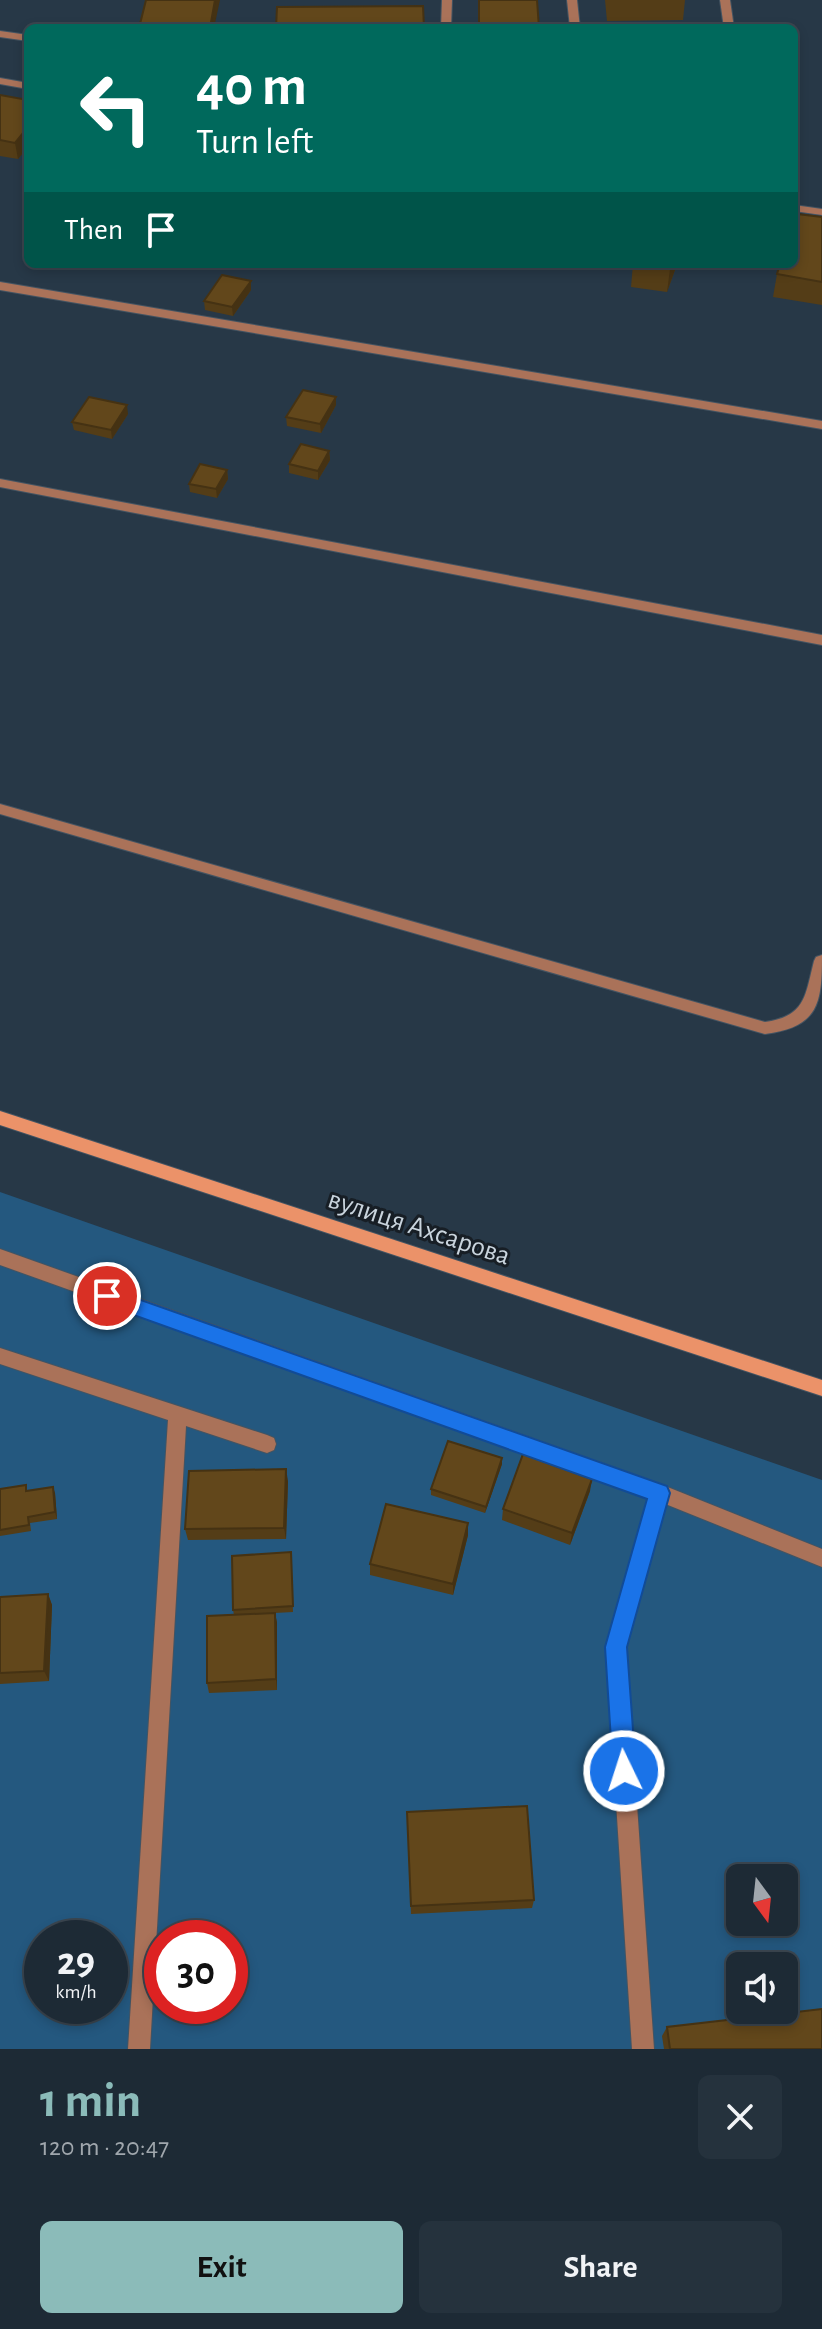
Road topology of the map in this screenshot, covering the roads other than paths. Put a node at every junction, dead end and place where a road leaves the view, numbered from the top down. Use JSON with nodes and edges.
{"nodes":[{"id":1,"x":447,"y":0,"type":"edge"},
{"id":2,"x":572,"y":0,"type":"edge"},
{"id":3,"x":725,"y":0,"type":"edge"},
{"id":4,"x":446,"y":24,"type":"edge"},
{"id":5,"x":575,"y":24,"type":"edge"},
{"id":6,"x":728,"y":24,"type":"edge"},
{"id":7,"x":0,"y":34,"type":"edge"},
{"id":8,"x":24,"y":37,"type":"edge"},
{"id":9,"x":0,"y":81,"type":"edge"},
{"id":10,"x":24,"y":85,"type":"edge"},
{"id":11,"x":798,"y":209,"type":"edge"},
{"id":12,"x":822,"y":212,"type":"edge"},
{"id":13,"x":0,"y":286,"type":"edge"},
{"id":14,"x":822,"y":425,"type":"edge"},
{"id":15,"x":0,"y":483,"type":"edge"},
{"id":16,"x":822,"y":640,"type":"edge"},
{"id":17,"x":0,"y":809,"type":"edge"},
{"id":18,"x":822,"y":961,"type":"edge"},
{"id":19,"x":0,"y":1118,"type":"edge"},
{"id":20,"x":0,"y":1257,"type":"edge"},
{"id":21,"x":0,"y":1356,"type":"edge"},
{"id":22,"x":822,"y":1388,"type":"edge"},
{"id":23,"x":177,"y":1415,"type":"junction"},
{"id":24,"x":267,"y":1444,"type":"dead end"},
{"id":25,"x":660,"y":1493,"type":"junction"},
{"id":26,"x":822,"y":1558,"type":"edge"},
{"id":27,"x":139,"y":2049,"type":"edge"},
{"id":28,"x":643,"y":2049,"type":"edge"}],
"edges":[{"from":1,"to":4,"type":"street"},
{"from":2,"to":5,"type":"street"},
{"from":3,"to":6,"type":"street"},
{"from":7,"to":8,"type":"street"},
{"from":9,"to":10,"type":"street"},
{"from":11,"to":12,"type":"street"},
{"from":13,"to":14,"type":"street"},
{"from":15,"to":16,"type":"street"},
{"from":17,"to":18,"type":"street"},
{"from":19,"to":22,"type":"main road","name":"вулиця Ахсарова"},
{"from":20,"to":25,"type":"street"},
{"from":21,"to":23,"type":"street"},
{"from":23,"to":24,"type":"street"},
{"from":23,"to":27,"type":"street"},
{"from":25,"to":26,"type":"street"},
{"from":25,"to":28,"type":"street"}]}
